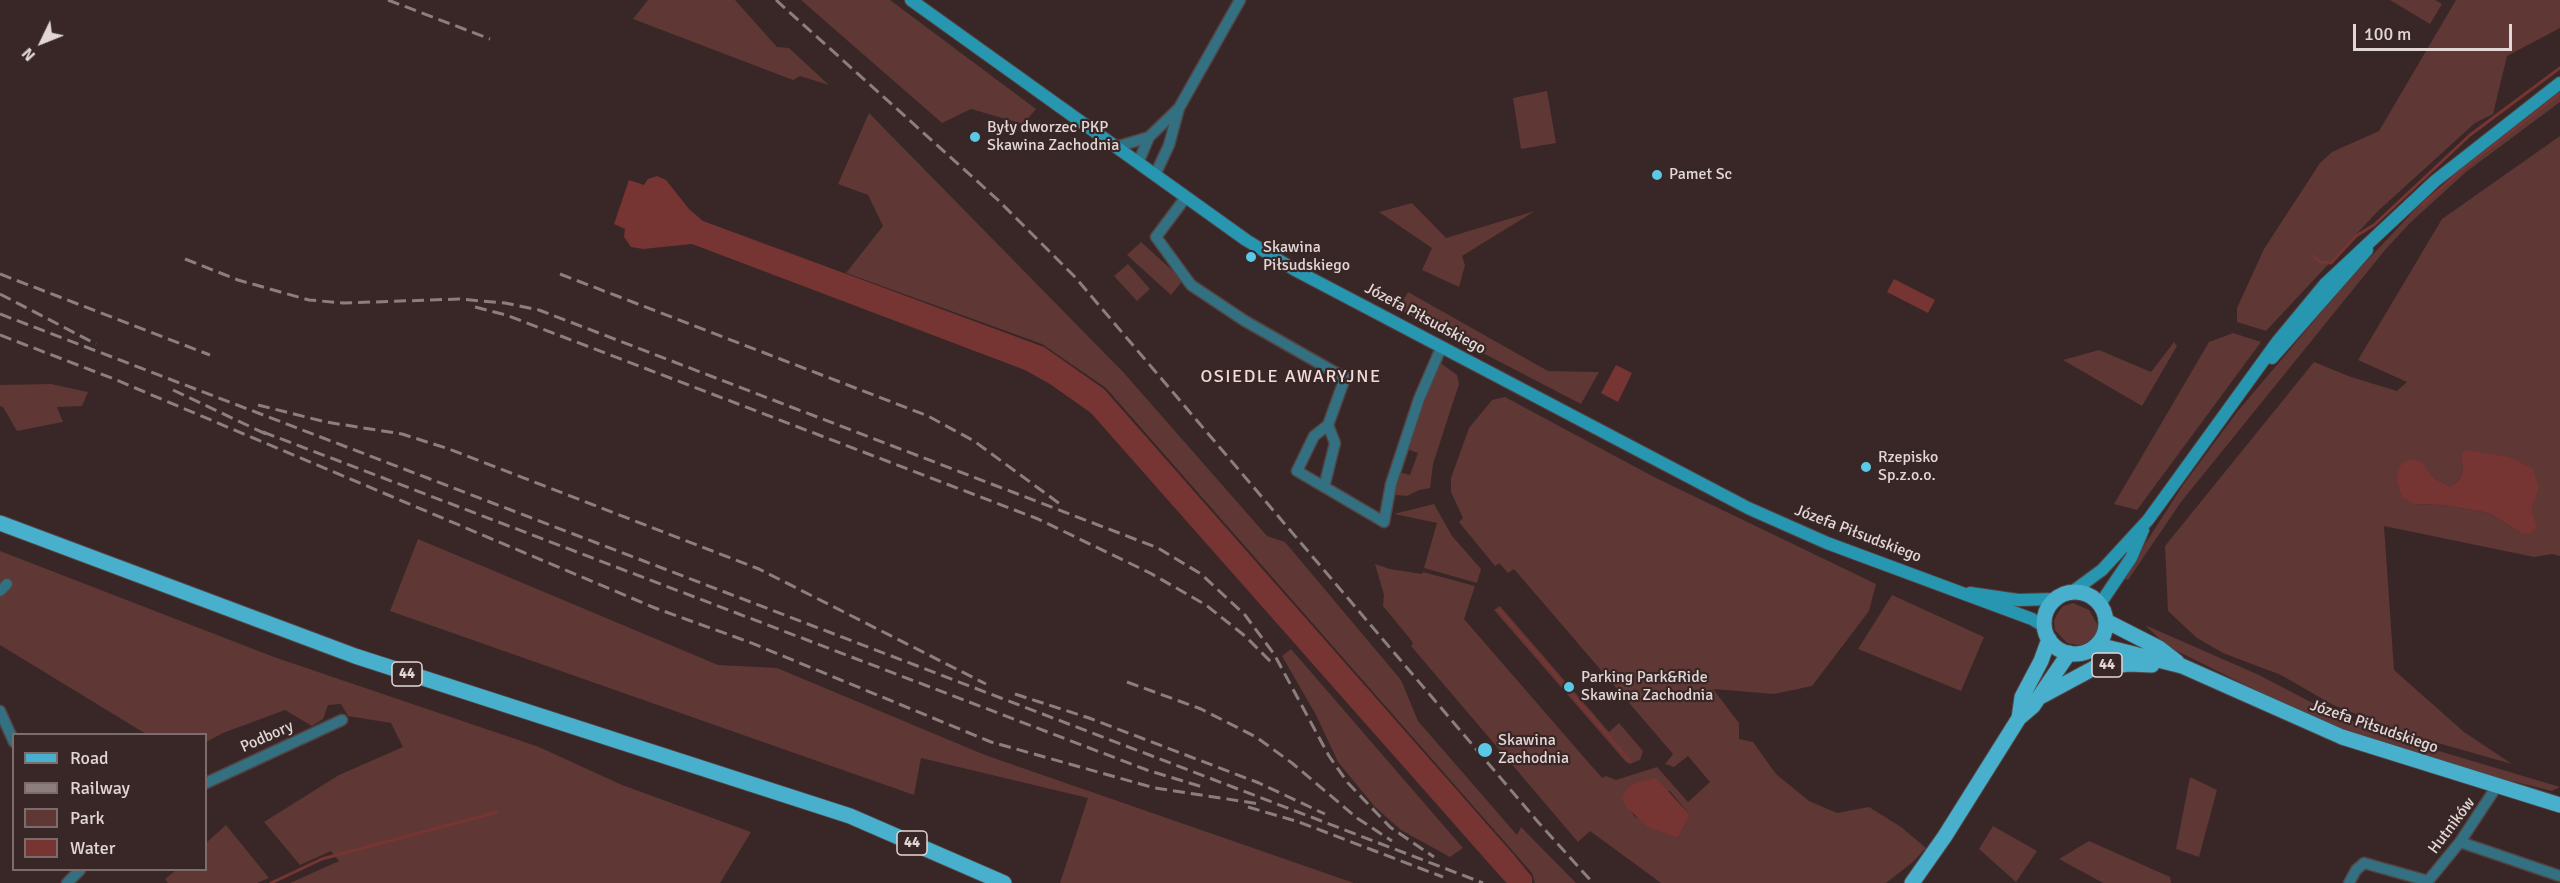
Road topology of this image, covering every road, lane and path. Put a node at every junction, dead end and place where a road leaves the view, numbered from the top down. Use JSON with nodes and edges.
{"nodes":[{"id":1,"x":911,"y":0,"type":"edge"},
{"id":2,"x":1240,"y":0,"type":"edge"},
{"id":3,"x":2560,"y":83,"type":"edge"},
{"id":4,"x":1179,"y":108,"type":"junction"},
{"id":5,"x":1149,"y":137,"type":"junction"},
{"id":6,"x":1116,"y":147,"type":"junction"},
{"id":7,"x":1138,"y":163,"type":"junction"},
{"id":8,"x":1155,"y":175,"type":"junction"},
{"id":9,"x":1186,"y":197,"type":"junction"},
{"id":10,"x":1441,"y":348,"type":"junction"},
{"id":11,"x":1328,"y":425,"type":"junction"},
{"id":12,"x":1324,"y":488,"type":"junction"},
{"id":13,"x":2148,"y":520,"type":"junction"},
{"id":14,"x":0,"y":523,"type":"edge"},
{"id":15,"x":2072,"y":592,"type":"junction"},
{"id":16,"x":1965,"y":593,"type":"junction"},
{"id":17,"x":2055,"y":599,"type":"junction"},
{"id":18,"x":2100,"y":604,"type":"junction"},
{"id":19,"x":2106,"y":621,"type":"junction"},
{"id":20,"x":2047,"y":633,"type":"junction"},
{"id":21,"x":2098,"y":645,"type":"junction"},
{"id":22,"x":2069,"y":653,"type":"junction"},
{"id":23,"x":2182,"y":666,"type":"junction"},
{"id":24,"x":2039,"y":697,"type":"junction"},
{"id":25,"x":0,"y":711,"type":"edge"},
{"id":26,"x":2019,"y":718,"type":"junction"},
{"id":27,"x":342,"y":720,"type":"dead end"},
{"id":28,"x":12,"y":738,"type":"edge"},
{"id":29,"x":207,"y":783,"type":"edge"},
{"id":30,"x":2497,"y":786,"type":"junction"},
{"id":31,"x":2560,"y":805,"type":"edge"},
{"id":32,"x":2460,"y":842,"type":"junction"},
{"id":33,"x":2560,"y":876,"type":"edge"},
{"id":34,"x":2431,"y":882,"type":"edge"},
{"id":35,"x":1004,"y":883,"type":"edge"},
{"id":36,"x":1912,"y":883,"type":"edge"},
{"id":37,"x":2349,"y":883,"type":"edge"}],
"edges":[{"from":1,"to":6,"type":"main road","name":"Józefa Piłsudskiego"},
{"from":2,"to":4,"type":"street"},
{"from":3,"to":13,"type":"main road"},
{"from":4,"to":5,"type":"street"},
{"from":4,"to":8,"type":"street"},
{"from":5,"to":6,"type":"street"},
{"from":5,"to":7,"type":"street"},
{"from":6,"to":7,"type":"main road","name":"Józefa Piłsudskiego"},
{"from":7,"to":8,"type":"main road","name":"Józefa Piłsudskiego"},
{"from":8,"to":9,"type":"main road","name":"Józefa Piłsudskiego"},
{"from":9,"to":10,"type":"main road","name":"Józefa Piłsudskiego"},
{"from":9,"to":11,"type":"street"},
{"from":10,"to":12,"type":"street"},
{"from":10,"to":16,"type":"main road","name":"Józefa Piłsudskiego"},
{"from":11,"to":12,"type":"street"},
{"from":11,"to":12,"type":"street"},
{"from":13,"to":15,"type":"main road"},
{"from":13,"to":18,"type":"main road"},
{"from":14,"to":35,"type":"main road","number":"44"},
{"from":15,"to":17,"type":"main road"},
{"from":15,"to":18,"type":"main road"},
{"from":16,"to":17,"type":"main road","name":"Józefa Piłsudskiego"},
{"from":16,"to":20,"type":"main road","name":"Józefa Piłsudskiego"},
{"from":17,"to":20,"type":"main road","number":"44"},
{"from":18,"to":19,"type":"main road"},
{"from":19,"to":21,"type":"main road","number":"44"},
{"from":19,"to":23,"type":"main road","name":"Józefa Piłsudskiego","number":"44"},
{"from":20,"to":22,"type":"main road","number":"44"},
{"from":20,"to":26,"type":"main road","number":"44"},
{"from":21,"to":22,"type":"main road","number":"44"},
{"from":21,"to":23,"type":"main road","name":"Józefa Piłsudskiego","number":"44"},
{"from":22,"to":24,"type":"main road","number":"44"},
{"from":23,"to":24,"type":"main road","number":"44"},
{"from":23,"to":30,"type":"main road","name":"Józefa Piłsudskiego","number":"44"},
{"from":24,"to":26,"type":"main road","number":"44"},
{"from":25,"to":28,"type":"street"},
{"from":26,"to":36,"type":"main road","number":"44"},
{"from":27,"to":29,"type":"street","name":"Podbory"},
{"from":30,"to":31,"type":"main road","name":"Józefa Piłsudskiego","number":"44"},
{"from":30,"to":32,"type":"street","name":"Hutników"},
{"from":32,"to":33,"type":"street"},
{"from":32,"to":34,"type":"street","name":"Hutników"},
{"from":34,"to":37,"type":"street","name":"Hutników"}]}
